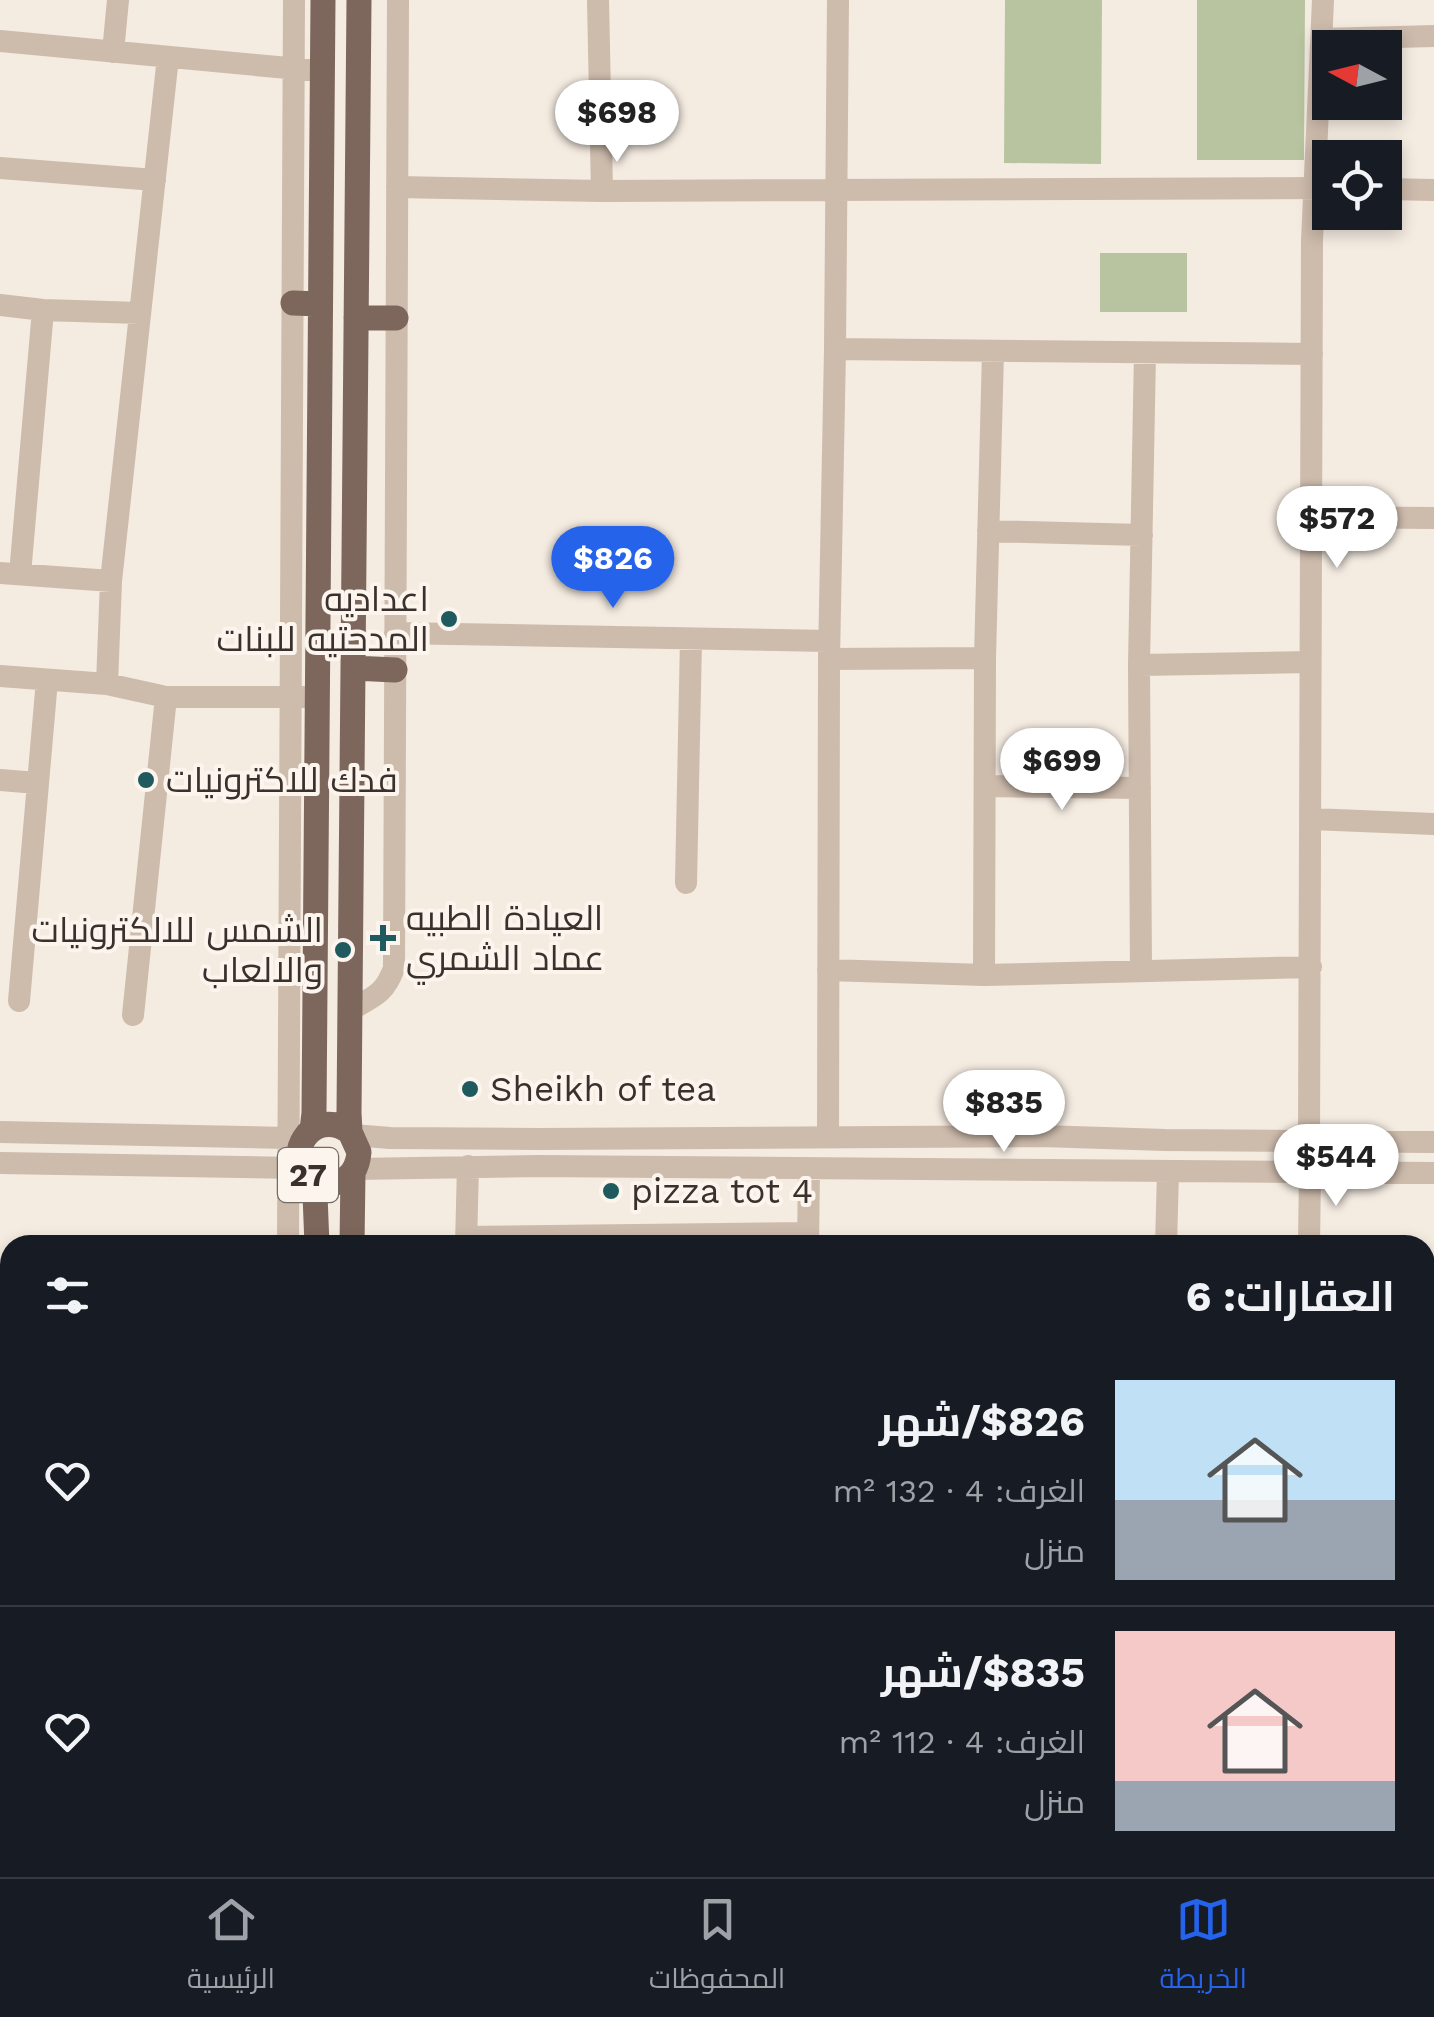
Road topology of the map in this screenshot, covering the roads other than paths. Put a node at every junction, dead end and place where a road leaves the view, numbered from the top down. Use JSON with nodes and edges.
{"nodes":[{"id":1,"x":118,"y":0,"type":"edge"},
{"id":2,"x":294,"y":0,"type":"edge"},
{"id":3,"x":323,"y":0,"type":"edge"},
{"id":4,"x":359,"y":0,"type":"edge"},
{"id":5,"x":398,"y":0,"type":"edge"},
{"id":6,"x":598,"y":0,"type":"edge"},
{"id":7,"x":838,"y":0,"type":"edge"},
{"id":8,"x":1323,"y":0,"type":"edge"},
{"id":9,"x":1322,"y":30,"type":"edge"},
{"id":10,"x":1434,"y":36,"type":"edge"},
{"id":11,"x":1402,"y":37,"type":"edge"},
{"id":12,"x":0,"y":41,"type":"edge"},
{"id":13,"x":112,"y":52,"type":"junction"},
{"id":14,"x":168,"y":58,"type":"junction"},
{"id":15,"x":294,"y":68,"type":"junction"},
{"id":16,"x":322,"y":71,"type":"junction"},
{"id":17,"x":0,"y":168,"type":"edge"},
{"id":18,"x":155,"y":180,"type":"junction"},
{"id":19,"x":397,"y":187,"type":"junction"},
{"id":20,"x":1312,"y":187,"type":"edge"},
{"id":21,"x":836,"y":189,"type":"junction"},
{"id":22,"x":1402,"y":189,"type":"edge"},
{"id":23,"x":1434,"y":190,"type":"edge"},
{"id":24,"x":602,"y":191,"type":"junction"},
{"id":25,"x":1314,"y":230,"type":"edge"},
{"id":26,"x":292,"y":303,"type":"junction"},
{"id":27,"x":320,"y":304,"type":"junction"},
{"id":28,"x":0,"y":305,"type":"edge"},
{"id":29,"x":42,"y":310,"type":"junction"},
{"id":30,"x":140,"y":313,"type":"junction"},
{"id":31,"x":356,"y":318,"type":"junction"},
{"id":32,"x":396,"y":318,"type":"junction"},
{"id":33,"x":835,"y":349,"type":"junction"},
{"id":34,"x":992,"y":352,"type":"junction"},
{"id":35,"x":1146,"y":353,"type":"junction"},
{"id":36,"x":1312,"y":354,"type":"junction"},
{"id":37,"x":320,"y":416,"type":"junction"},
{"id":38,"x":355,"y":424,"type":"junction"},
{"id":39,"x":319,"y":458,"type":"junction"},
{"id":40,"x":355,"y":468,"type":"junction"},
{"id":41,"x":1312,"y":517,"type":"junction"},
{"id":42,"x":1434,"y":518,"type":"edge"},
{"id":43,"x":988,"y":531,"type":"junction"},
{"id":44,"x":1142,"y":534,"type":"junction"},
{"id":45,"x":10,"y":574,"type":"edge"},
{"id":46,"x":111,"y":582,"type":"junction"},
{"id":47,"x":395,"y":633,"type":"junction"},
{"id":48,"x":692,"y":639,"type":"junction"},
{"id":49,"x":829,"y":650,"type":"junction"},
{"id":50,"x":985,"y":658,"type":"junction"},
{"id":51,"x":1310,"y":662,"type":"junction"},
{"id":52,"x":1139,"y":665,"type":"junction"},
{"id":53,"x":353,"y":668,"type":"junction"},
{"id":54,"x":395,"y":670,"type":"junction"},
{"id":55,"x":0,"y":676,"type":"edge"},
{"id":56,"x":47,"y":680,"type":"junction"},
{"id":57,"x":107,"y":684,"type":"junction"},
{"id":58,"x":317,"y":696,"type":"junction"},
{"id":59,"x":166,"y":697,"type":"junction"},
{"id":60,"x":291,"y":698,"type":"junction"},
{"id":61,"x":0,"y":780,"type":"edge"},
{"id":62,"x":36,"y":783,"type":"junction"},
{"id":63,"x":985,"y":786,"type":"junction"},
{"id":64,"x":1140,"y":788,"type":"junction"},
{"id":65,"x":1311,"y":819,"type":"junction"},
{"id":66,"x":1434,"y":824,"type":"edge"},
{"id":67,"x":686,"y":883,"type":"dead end"},
{"id":68,"x":303,"y":946,"type":"junction"},
{"id":69,"x":1311,"y":967,"type":"junction"},
{"id":70,"x":828,"y":970,"type":"junction"},
{"id":71,"x":1140,"y":971,"type":"junction"},
{"id":72,"x":984,"y":976,"type":"junction"},
{"id":73,"x":19,"y":1001,"type":"dead end"},
{"id":74,"x":350,"y":1010,"type":"junction"},
{"id":75,"x":133,"y":1016,"type":"dead end"},
{"id":76,"x":0,"y":1132,"type":"edge"},
{"id":77,"x":303,"y":1133,"type":"junction"},
{"id":78,"x":352,"y":1134,"type":"junction"},
{"id":79,"x":980,"y":1136,"type":"junction"},
{"id":80,"x":1042,"y":1136,"type":"junction"},
{"id":81,"x":828,"y":1137,"type":"junction"},
{"id":82,"x":539,"y":1140,"type":"junction"},
{"id":83,"x":1309,"y":1142,"type":"junction"},
{"id":84,"x":1434,"y":1142,"type":"edge"},
{"id":85,"x":0,"y":1163,"type":"edge"},
{"id":86,"x":468,"y":1166,"type":"junction"},
{"id":87,"x":538,"y":1166,"type":"junction"},
{"id":88,"x":809,"y":1169,"type":"junction"},
{"id":89,"x":300,"y":1170,"type":"junction"},
{"id":90,"x":354,"y":1170,"type":"junction"},
{"id":91,"x":981,"y":1170,"type":"junction"},
{"id":92,"x":1043,"y":1170,"type":"junction"},
{"id":93,"x":1168,"y":1172,"type":"junction"},
{"id":94,"x":1310,"y":1172,"type":"junction"},
{"id":95,"x":1434,"y":1173,"type":"edge"},
{"id":96,"x":290,"y":1235,"type":"edge"},
{"id":97,"x":317,"y":1235,"type":"edge"},
{"id":98,"x":352,"y":1235,"type":"edge"},
{"id":99,"x":466,"y":1235,"type":"edge"},
{"id":100,"x":808,"y":1235,"type":"edge"},
{"id":101,"x":1166,"y":1235,"type":"edge"},
{"id":102,"x":1309,"y":1235,"type":"edge"}],
"edges":[{"from":1,"to":13,"type":"street"},
{"from":2,"to":15,"type":"street"},
{"from":3,"to":16,"type":"main road","number":"27"},
{"from":4,"to":31,"type":"main road","number":"27"},
{"from":5,"to":19,"type":"street"},
{"from":6,"to":24,"type":"street"},
{"from":7,"to":21,"type":"street"},
{"from":8,"to":9,"type":"street"},
{"from":10,"to":11,"type":"street"},
{"from":12,"to":13,"type":"street"},
{"from":13,"to":14,"type":"street"},
{"from":14,"to":15,"type":"street"},
{"from":14,"to":18,"type":"street"},
{"from":15,"to":16,"type":"street"},
{"from":15,"to":26,"type":"street"},
{"from":16,"to":27,"type":"main road","number":"27"},
{"from":17,"to":18,"type":"street"},
{"from":18,"to":30,"type":"street"},
{"from":19,"to":24,"type":"street"},
{"from":19,"to":32,"type":"street"},
{"from":20,"to":21,"type":"street"},
{"from":21,"to":24,"type":"street"},
{"from":21,"to":33,"type":"street"},
{"from":22,"to":23,"type":"street"},
{"from":25,"to":36,"type":"street"},
{"from":26,"to":27,"type":"main road"},
{"from":26,"to":60,"type":"street"},
{"from":27,"to":37,"type":"main road","number":"27"},
{"from":28,"to":29,"type":"street"},
{"from":29,"to":30,"type":"street"},
{"from":29,"to":45,"type":"street"},
{"from":30,"to":46,"type":"street"},
{"from":31,"to":32,"type":"main road"},
{"from":31,"to":38,"type":"main road","number":"27"},
{"from":32,"to":47,"type":"street"},
{"from":33,"to":34,"type":"street"},
{"from":33,"to":49,"type":"street"},
{"from":34,"to":35,"type":"street"},
{"from":34,"to":43,"type":"street"},
{"from":35,"to":36,"type":"street"},
{"from":35,"to":44,"type":"street"},
{"from":36,"to":41,"type":"street"},
{"from":37,"to":38,"type":"main road"},
{"from":37,"to":39,"type":"main road","number":"27"},
{"from":38,"to":40,"type":"main road","number":"27"},
{"from":39,"to":40,"type":"main road"},
{"from":39,"to":58,"type":"main road","number":"27"},
{"from":40,"to":53,"type":"main road","number":"27"},
{"from":41,"to":42,"type":"street"},
{"from":41,"to":51,"type":"street"},
{"from":43,"to":44,"type":"street"},
{"from":43,"to":50,"type":"street"},
{"from":44,"to":52,"type":"street"},
{"from":45,"to":46,"type":"street"},
{"from":46,"to":57,"type":"street"},
{"from":47,"to":48,"type":"street"},
{"from":47,"to":54,"type":"street"},
{"from":48,"to":49,"type":"street"},
{"from":48,"to":67,"type":"street"},
{"from":49,"to":50,"type":"street"},
{"from":49,"to":70,"type":"street"},
{"from":50,"to":63,"type":"street"},
{"from":51,"to":52,"type":"street"},
{"from":51,"to":65,"type":"street"},
{"from":52,"to":64,"type":"street"},
{"from":53,"to":54,"type":"main road"},
{"from":53,"to":74,"type":"main road","number":"27"},
{"from":54,"to":74,"type":"street"},
{"from":55,"to":56,"type":"street"},
{"from":56,"to":57,"type":"street"},
{"from":56,"to":62,"type":"street"},
{"from":57,"to":59,"type":"street"},
{"from":58,"to":60,"type":"street"},
{"from":58,"to":68,"type":"main road","number":"27"},
{"from":59,"to":60,"type":"street"},
{"from":59,"to":75,"type":"street"},
{"from":60,"to":68,"type":"street"},
{"from":61,"to":62,"type":"street"},
{"from":62,"to":73,"type":"street"},
{"from":63,"to":64,"type":"street"},
{"from":63,"to":72,"type":"street"},
{"from":64,"to":71,"type":"street"},
{"from":65,"to":66,"type":"street"},
{"from":65,"to":69,"type":"street"},
{"from":68,"to":77,"type":"main road","number":"27"},
{"from":69,"to":71,"type":"street"},
{"from":69,"to":83,"type":"street"},
{"from":70,"to":72,"type":"street"},
{"from":70,"to":81,"type":"street"},
{"from":71,"to":72,"type":"street"},
{"from":74,"to":78,"type":"main road","number":"27"},
{"from":76,"to":77,"type":"street"},
{"from":77,"to":78,"type":"main road","number":"27"},
{"from":77,"to":89,"type":"main road","number":"27"},
{"from":78,"to":82,"type":"street"},
{"from":78,"to":90,"type":"main road","number":"27"},
{"from":79,"to":80,"type":"street"},
{"from":79,"to":81,"type":"street"},
{"from":79,"to":91,"type":"street"},
{"from":80,"to":83,"type":"street"},
{"from":80,"to":92,"type":"street"},
{"from":81,"to":82,"type":"street"},
{"from":82,"to":87,"type":"street"},
{"from":83,"to":84,"type":"street"},
{"from":85,"to":89,"type":"street"},
{"from":86,"to":87,"type":"street"},
{"from":86,"to":90,"type":"street"},
{"from":86,"to":99,"type":"street"},
{"from":87,"to":88,"type":"street"},
{"from":88,"to":91,"type":"street"},
{"from":88,"to":100,"type":"street"},
{"from":89,"to":90,"type":"main road","number":"27"},
{"from":89,"to":96,"type":"street"},
{"from":89,"to":97,"type":"main road","number":"27"},
{"from":90,"to":98,"type":"main road","number":"27"},
{"from":91,"to":92,"type":"street"},
{"from":92,"to":93,"type":"street"},
{"from":93,"to":94,"type":"street"},
{"from":93,"to":101,"type":"street"},
{"from":94,"to":95,"type":"street"},
{"from":94,"to":102,"type":"street"}]}
